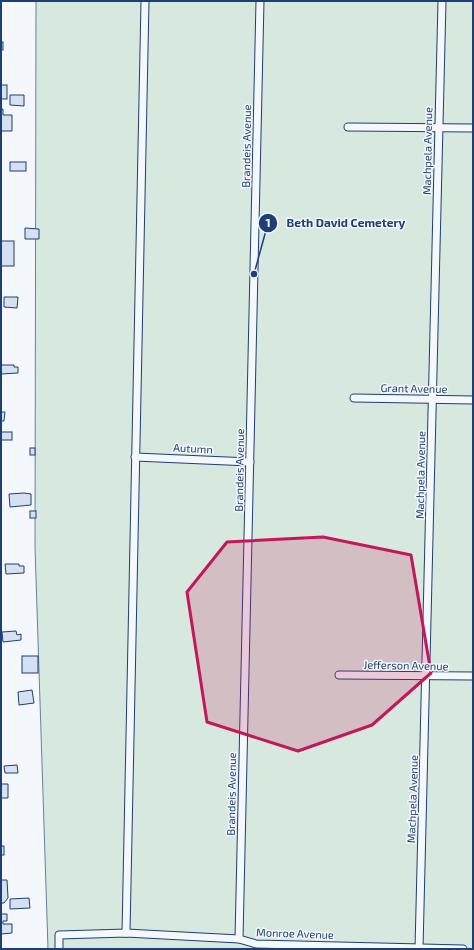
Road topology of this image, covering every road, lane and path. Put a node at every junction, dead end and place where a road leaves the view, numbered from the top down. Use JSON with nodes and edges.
{"nodes":[{"id":1,"x":144,"y":1,"type":"edge"},
{"id":2,"x":260,"y":1,"type":"edge"},
{"id":3,"x":442,"y":1,"type":"edge"},
{"id":4,"x":348,"y":127,"type":"dead end"},
{"id":5,"x":438,"y":128,"type":"junction"},
{"id":6,"x":473,"y":128,"type":"edge"},
{"id":7,"x":354,"y":398,"type":"dead end"},
{"id":8,"x":433,"y":400,"type":"junction"},
{"id":9,"x":473,"y":400,"type":"edge"},
{"id":10,"x":135,"y":456,"type":"junction"},
{"id":11,"x":250,"y":462,"type":"junction"},
{"id":12,"x":339,"y":675,"type":"dead end"},
{"id":13,"x":426,"y":676,"type":"junction"},
{"id":14,"x":473,"y":676,"type":"edge"},
{"id":15,"x":126,"y":933,"type":"junction"},
{"id":16,"x":239,"y":939,"type":"junction"},
{"id":17,"x":256,"y":947,"type":"edge"},
{"id":18,"x":419,"y":948,"type":"edge"},
{"id":19,"x":59,"y":949,"type":"edge"},
{"id":20,"x":463,"y":949,"type":"edge"}],
"edges":[{"from":1,"to":10,"type":"lane"},
{"from":2,"to":11,"type":"lane","name":"Brandeis Avenue"},
{"from":3,"to":5,"type":"lane","name":"Machpela Avenue"},
{"from":4,"to":5,"type":"lane"},
{"from":5,"to":6,"type":"lane"},
{"from":5,"to":8,"type":"lane","name":"Machpela Avenue"},
{"from":7,"to":8,"type":"lane","name":"Grant Avenue"},
{"from":8,"to":9,"type":"lane","name":"Grant Avenue"},
{"from":8,"to":13,"type":"lane","name":"Machpela Avenue"},
{"from":10,"to":11,"type":"lane","name":"Autumn"},
{"from":10,"to":15,"type":"lane"},
{"from":11,"to":16,"type":"lane","name":"Brandeis Avenue"},
{"from":12,"to":13,"type":"lane","name":"Jefferson Avenue"},
{"from":13,"to":14,"type":"lane","name":"Jefferson Avenue"},
{"from":13,"to":18,"type":"lane","name":"Machpela Avenue"},
{"from":15,"to":16,"type":"lane","name":"Monroe Avenue"},
{"from":15,"to":19,"type":"lane","name":"Monroe Avenue"},
{"from":16,"to":17,"type":"lane","name":"Monroe Avenue"},
{"from":17,"to":18,"type":"lane","name":"Monroe Avenue"},
{"from":18,"to":20,"type":"lane","name":"Monroe Avenue"}]}
